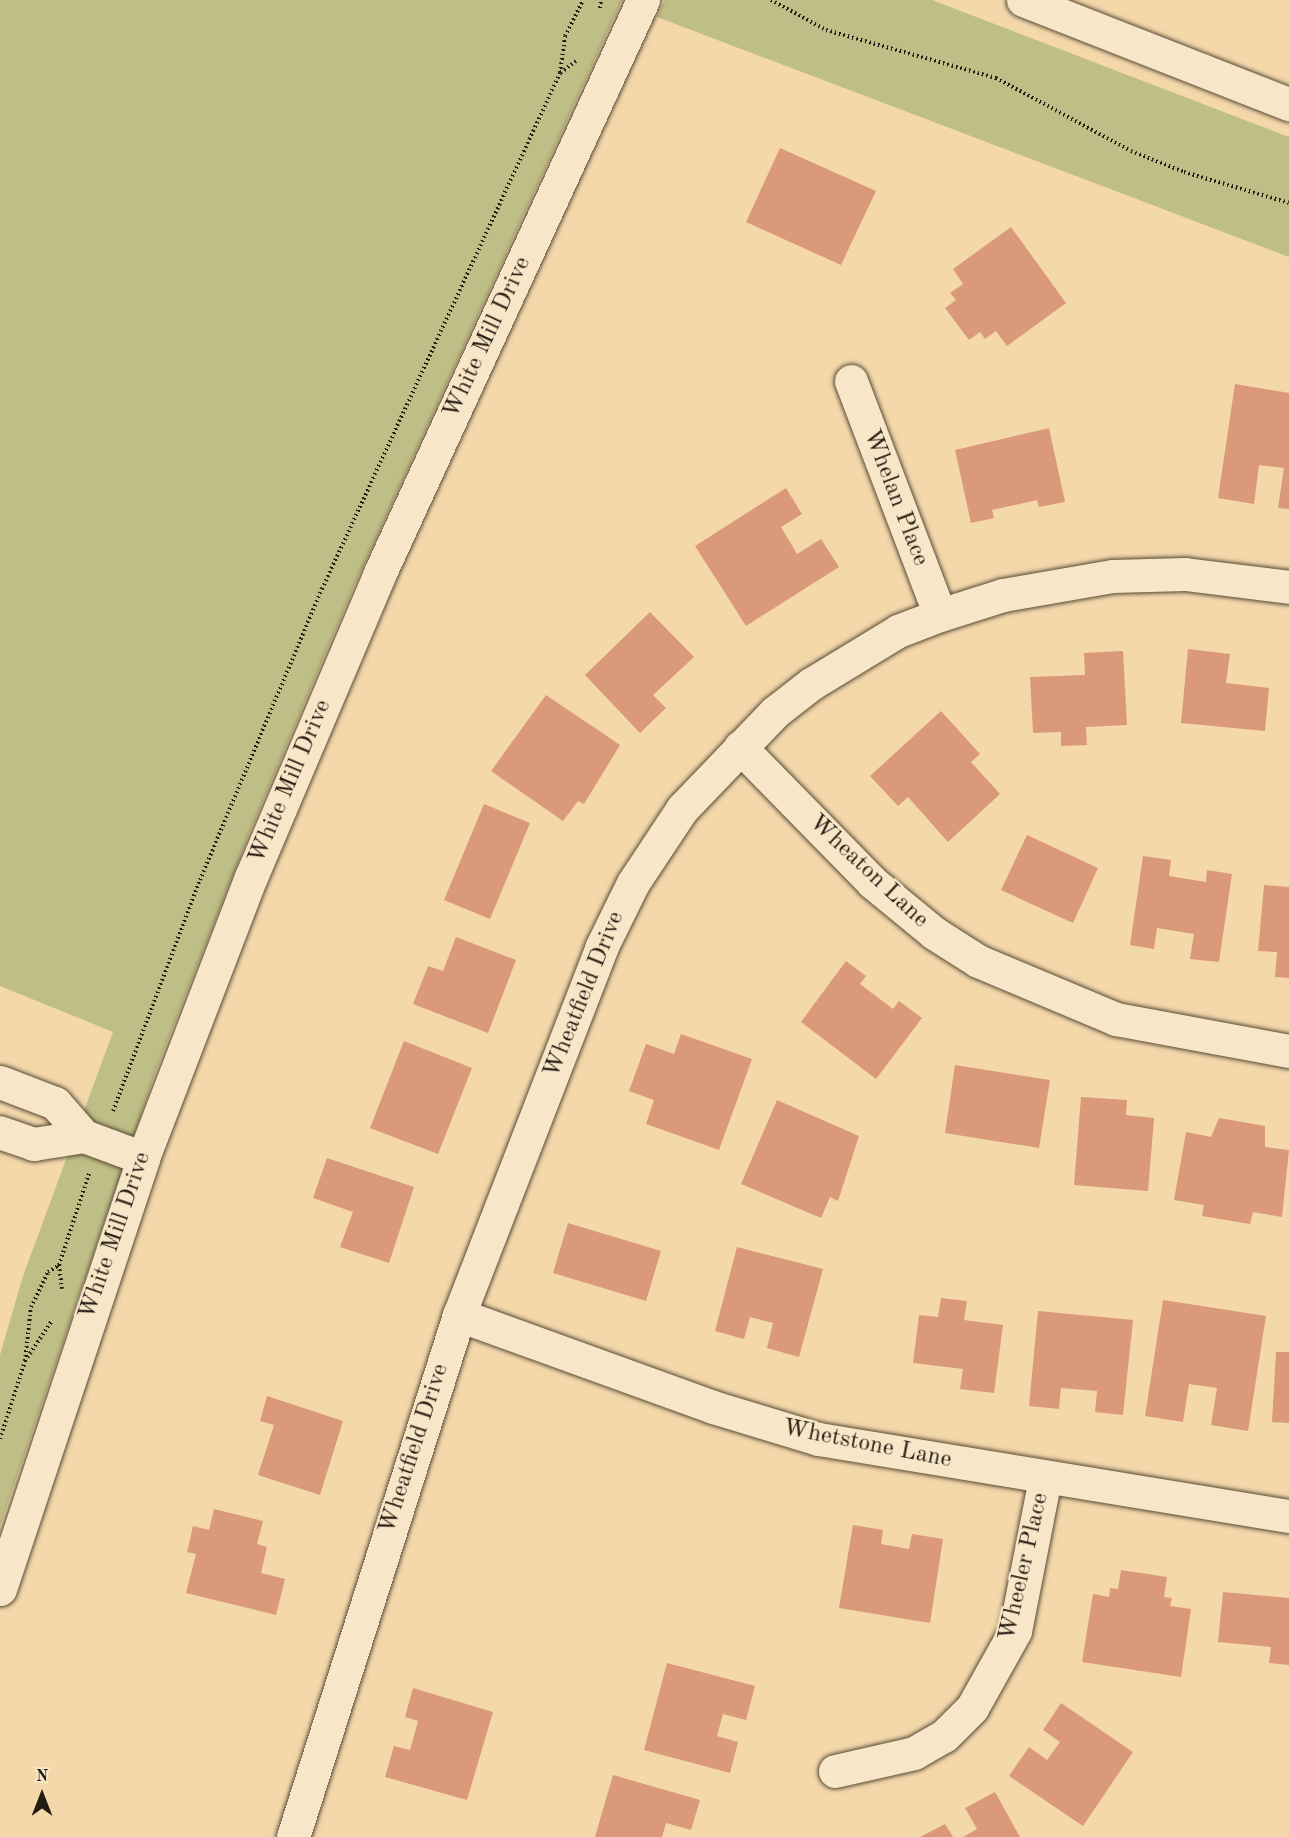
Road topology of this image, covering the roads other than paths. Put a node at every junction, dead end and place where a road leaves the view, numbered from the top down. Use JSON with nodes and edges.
{"nodes":[{"id":1,"x":643,"y":0,"type":"edge"},
{"id":2,"x":1023,"y":0,"type":"edge"},
{"id":3,"x":1289,"y":104,"type":"edge"},
{"id":4,"x":851,"y":381,"type":"dead end"},
{"id":5,"x":1289,"y":587,"type":"edge"},
{"id":6,"x":940,"y":615,"type":"junction"},
{"id":7,"x":740,"y":747,"type":"junction"},
{"id":8,"x":1289,"y":1051,"type":"edge"},
{"id":9,"x":0,"y":1082,"type":"edge"},
{"id":10,"x":0,"y":1132,"type":"edge"},
{"id":11,"x":84,"y":1136,"type":"junction"},
{"id":12,"x":143,"y":1158,"type":"junction"},
{"id":13,"x":459,"y":1315,"type":"junction"},
{"id":14,"x":1045,"y":1478,"type":"junction"},
{"id":15,"x":1289,"y":1516,"type":"edge"},
{"id":16,"x":0,"y":1589,"type":"edge"},
{"id":17,"x":835,"y":1771,"type":"dead end"},
{"id":18,"x":293,"y":1837,"type":"edge"}],
"edges":[{"from":1,"to":12,"type":"street","name":"White Mill Drive"},
{"from":2,"to":3,"type":"street"},
{"from":4,"to":6,"type":"street","name":"Whelan Place"},
{"from":5,"to":6,"type":"street","name":"Wheatfield Drive"},
{"from":6,"to":7,"type":"street","name":"Wheatfield Drive"},
{"from":7,"to":8,"type":"street","name":"Wheaton Lane"},
{"from":7,"to":13,"type":"street","name":"Wheatfield Drive"},
{"from":9,"to":11,"type":"street"},
{"from":10,"to":11,"type":"street"},
{"from":11,"to":12,"type":"street"},
{"from":12,"to":16,"type":"street","name":"White Mill Drive"},
{"from":13,"to":14,"type":"street","name":"Whetstone Lane"},
{"from":13,"to":18,"type":"street","name":"Wheatfield Drive"},
{"from":14,"to":15,"type":"street","name":"Whetstone Lane"},
{"from":14,"to":17,"type":"street","name":"Wheeler Place"}]}
